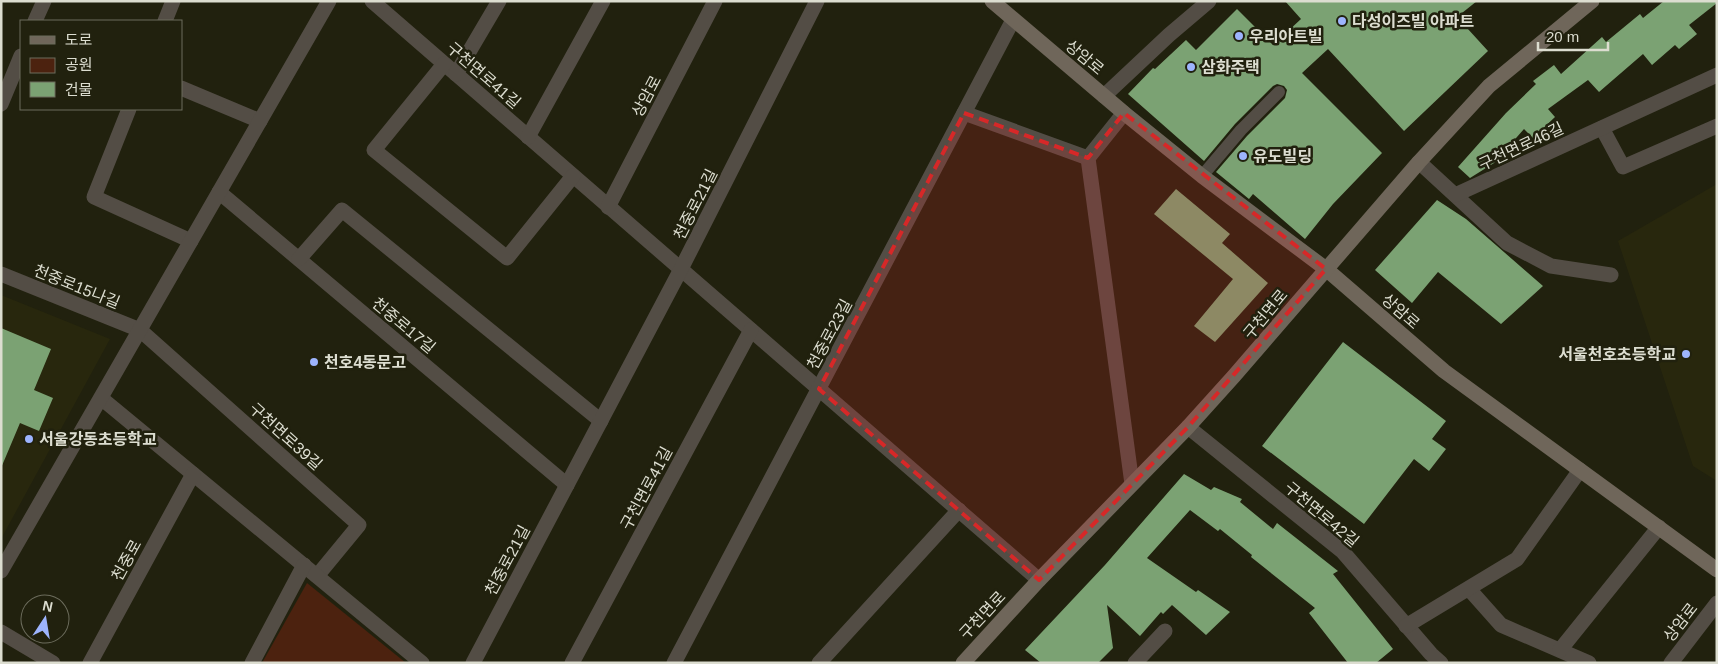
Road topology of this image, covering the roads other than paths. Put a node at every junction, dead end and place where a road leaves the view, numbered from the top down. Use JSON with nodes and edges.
{"nodes":[{"id":1,"x":44,"y":1,"type":"edge"},
{"id":2,"x":173,"y":1,"type":"edge"},
{"id":3,"x":329,"y":1,"type":"edge"},
{"id":4,"x":372,"y":1,"type":"edge"},
{"id":5,"x":499,"y":1,"type":"edge"},
{"id":6,"x":603,"y":1,"type":"edge"},
{"id":7,"x":715,"y":1,"type":"edge"},
{"id":8,"x":817,"y":1,"type":"edge"},
{"id":9,"x":992,"y":1,"type":"edge"},
{"id":10,"x":1209,"y":1,"type":"edge"},
{"id":11,"x":1592,"y":1,"type":"edge"},
{"id":12,"x":35,"y":20,"type":"edge"},
{"id":13,"x":164,"y":20,"type":"edge"},
{"id":14,"x":1013,"y":20,"type":"junction"},
{"id":15,"x":20,"y":58,"type":"edge"},
{"id":16,"x":450,"y":69,"type":"junction"},
{"id":17,"x":1717,"y":75,"type":"edge"},
{"id":18,"x":182,"y":88,"type":"edge"},
{"id":19,"x":1279,"y":92,"type":"dead end"},
{"id":20,"x":1104,"y":96,"type":"junction"},
{"id":21,"x":1,"y":104,"type":"edge"},
{"id":22,"x":129,"y":110,"type":"edge"},
{"id":23,"x":964,"y":113,"type":"junction"},
{"id":24,"x":1124,"y":113,"type":"junction"},
{"id":25,"x":260,"y":121,"type":"junction"},
{"id":26,"x":1717,"y":126,"type":"edge"},
{"id":27,"x":1602,"y":128,"type":"junction"},
{"id":28,"x":528,"y":137,"type":"junction"},
{"id":29,"x":1088,"y":158,"type":"junction"},
{"id":30,"x":1419,"y":162,"type":"junction"},
{"id":31,"x":573,"y":176,"type":"junction"},
{"id":32,"x":1202,"y":176,"type":"junction"},
{"id":33,"x":219,"y":192,"type":"junction"},
{"id":34,"x":1455,"y":195,"type":"junction"},
{"id":35,"x":608,"y":207,"type":"junction"},
{"id":36,"x":191,"y":241,"type":"junction"},
{"id":37,"x":299,"y":260,"type":"junction"},
{"id":38,"x":681,"y":269,"type":"junction"},
{"id":39,"x":1326,"y":269,"type":"junction"},
{"id":40,"x":1,"y":274,"type":"edge"},
{"id":41,"x":1612,"y":275,"type":"dead end"},
{"id":42,"x":140,"y":330,"type":"junction"},
{"id":43,"x":751,"y":330,"type":"junction"},
{"id":44,"x":820,"y":390,"type":"junction"},
{"id":45,"x":101,"y":398,"type":"junction"},
{"id":46,"x":601,"y":421,"type":"junction"},
{"id":47,"x":1188,"y":427,"type":"junction"},
{"id":48,"x":1580,"y":470,"type":"junction"},
{"id":49,"x":193,"y":474,"type":"junction"},
{"id":50,"x":1132,"y":484,"type":"junction"},
{"id":51,"x":567,"y":485,"type":"junction"},
{"id":52,"x":959,"y":510,"type":"junction"},
{"id":53,"x":1659,"y":527,"type":"junction"},
{"id":54,"x":304,"y":566,"type":"junction"},
{"id":55,"x":1717,"y":570,"type":"edge"},
{"id":56,"x":1,"y":571,"type":"edge"},
{"id":57,"x":317,"y":576,"type":"junction"},
{"id":58,"x":1039,"y":580,"type":"junction"},
{"id":59,"x":1469,"y":589,"type":"junction"},
{"id":60,"x":1717,"y":603,"type":"edge"},
{"id":61,"x":1406,"y":626,"type":"junction"},
{"id":62,"x":1165,"y":631,"type":"dead end"},
{"id":63,"x":1,"y":632,"type":"edge"},
{"id":64,"x":1560,"y":650,"type":"junction"},
{"id":65,"x":1140,"y":661,"type":"edge"},
{"id":66,"x":53,"y":663,"type":"edge"},
{"id":67,"x":90,"y":663,"type":"edge"},
{"id":68,"x":252,"y":663,"type":"edge"},
{"id":69,"x":422,"y":663,"type":"edge"},
{"id":70,"x":473,"y":663,"type":"edge"},
{"id":71,"x":572,"y":663,"type":"edge"},
{"id":72,"x":674,"y":663,"type":"edge"},
{"id":73,"x":819,"y":663,"type":"edge"},
{"id":74,"x":962,"y":663,"type":"edge"},
{"id":75,"x":1441,"y":663,"type":"edge"},
{"id":76,"x":1590,"y":663,"type":"edge"},
{"id":77,"x":1670,"y":663,"type":"edge"}],
"edges":[{"from":1,"to":12,"type":"street"},
{"from":2,"to":13,"type":"street"},
{"from":3,"to":25,"type":"street"},
{"from":4,"to":16,"type":"street","name":"구천면로41길"},
{"from":5,"to":16,"type":"street"},
{"from":6,"to":28,"type":"street"},
{"from":7,"to":35,"type":"street","name":"상암로"},
{"from":8,"to":38,"type":"street","name":"천중로21길"},
{"from":9,"to":14,"type":"street","name":"상암로"},
{"from":10,"to":20,"type":"street"},
{"from":11,"to":30,"type":"street","name":"구천면로"},
{"from":14,"to":20,"type":"street","name":"상암로"},
{"from":14,"to":23,"type":"street","name":"천중로23길"},
{"from":15,"to":21,"type":"street"},
{"from":16,"to":28,"type":"street","name":"구천면로41길"},
{"from":16,"to":31,"type":"street"},
{"from":17,"to":27,"type":"street","name":"구천면로46길"},
{"from":18,"to":25,"type":"street"},
{"from":19,"to":32,"type":"lane"},
{"from":20,"to":24,"type":"street","name":"상암로"},
{"from":22,"to":36,"type":"street"},
{"from":23,"to":29,"type":"street"},
{"from":23,"to":44,"type":"street","name":"천중로23길"},
{"from":24,"to":29,"type":"street"},
{"from":24,"to":32,"type":"street","name":"상암로"},
{"from":25,"to":33,"type":"street"},
{"from":26,"to":27,"type":"street"},
{"from":27,"to":34,"type":"street","name":"구천면로46길"},
{"from":28,"to":31,"type":"street","name":"구천면로41길"},
{"from":29,"to":50,"type":"street"},
{"from":30,"to":34,"type":"street"},
{"from":30,"to":39,"type":"street","name":"구천면로"},
{"from":31,"to":35,"type":"street","name":"구천면로41길"},
{"from":32,"to":39,"type":"street","name":"상암로"},
{"from":33,"to":36,"type":"street"},
{"from":33,"to":37,"type":"street","name":"천중로17길"},
{"from":34,"to":41,"type":"street"},
{"from":35,"to":38,"type":"street","name":"구천면로41길"},
{"from":36,"to":42,"type":"street"},
{"from":37,"to":46,"type":"street"},
{"from":37,"to":51,"type":"street","name":"천중로17길"},
{"from":38,"to":43,"type":"street","name":"구천면로41길"},
{"from":38,"to":46,"type":"street","name":"천중로21길"},
{"from":39,"to":47,"type":"street","name":"구천면로"},
{"from":39,"to":48,"type":"street","name":"상암로"},
{"from":40,"to":42,"type":"street","name":"천중로15나길"},
{"from":42,"to":45,"type":"street"},
{"from":42,"to":57,"type":"street","name":"구천면로39길"},
{"from":43,"to":44,"type":"street","name":"구천면로41길"},
{"from":43,"to":71,"type":"street","name":"구천면로41길"},
{"from":44,"to":52,"type":"street","name":"구천면로41길"},
{"from":44,"to":72,"type":"street","name":"천중로23길"},
{"from":45,"to":49,"type":"street"},
{"from":45,"to":56,"type":"street"},
{"from":46,"to":51,"type":"street","name":"천중로21길"},
{"from":47,"to":50,"type":"street","name":"구천면로"},
{"from":47,"to":61,"type":"street","name":"구천면로42길"},
{"from":48,"to":53,"type":"street","name":"상암로"},
{"from":48,"to":59,"type":"street"},
{"from":49,"to":54,"type":"street"},
{"from":49,"to":67,"type":"street","name":"천중로"},
{"from":50,"to":58,"type":"street","name":"구천면로"},
{"from":51,"to":70,"type":"street","name":"천중로21길"},
{"from":52,"to":58,"type":"street","name":"구천면로41길"},
{"from":52,"to":73,"type":"street"},
{"from":53,"to":55,"type":"street","name":"상암로"},
{"from":53,"to":64,"type":"street"},
{"from":54,"to":57,"type":"street"},
{"from":54,"to":68,"type":"street"},
{"from":57,"to":69,"type":"street"},
{"from":58,"to":74,"type":"street","name":"구천면로"},
{"from":59,"to":61,"type":"street"},
{"from":59,"to":64,"type":"street"},
{"from":60,"to":77,"type":"street","name":"상암로"},
{"from":61,"to":75,"type":"street","name":"구천면로42길"},
{"from":62,"to":65,"type":"street"},
{"from":63,"to":66,"type":"street"},
{"from":64,"to":76,"type":"street"}]}
